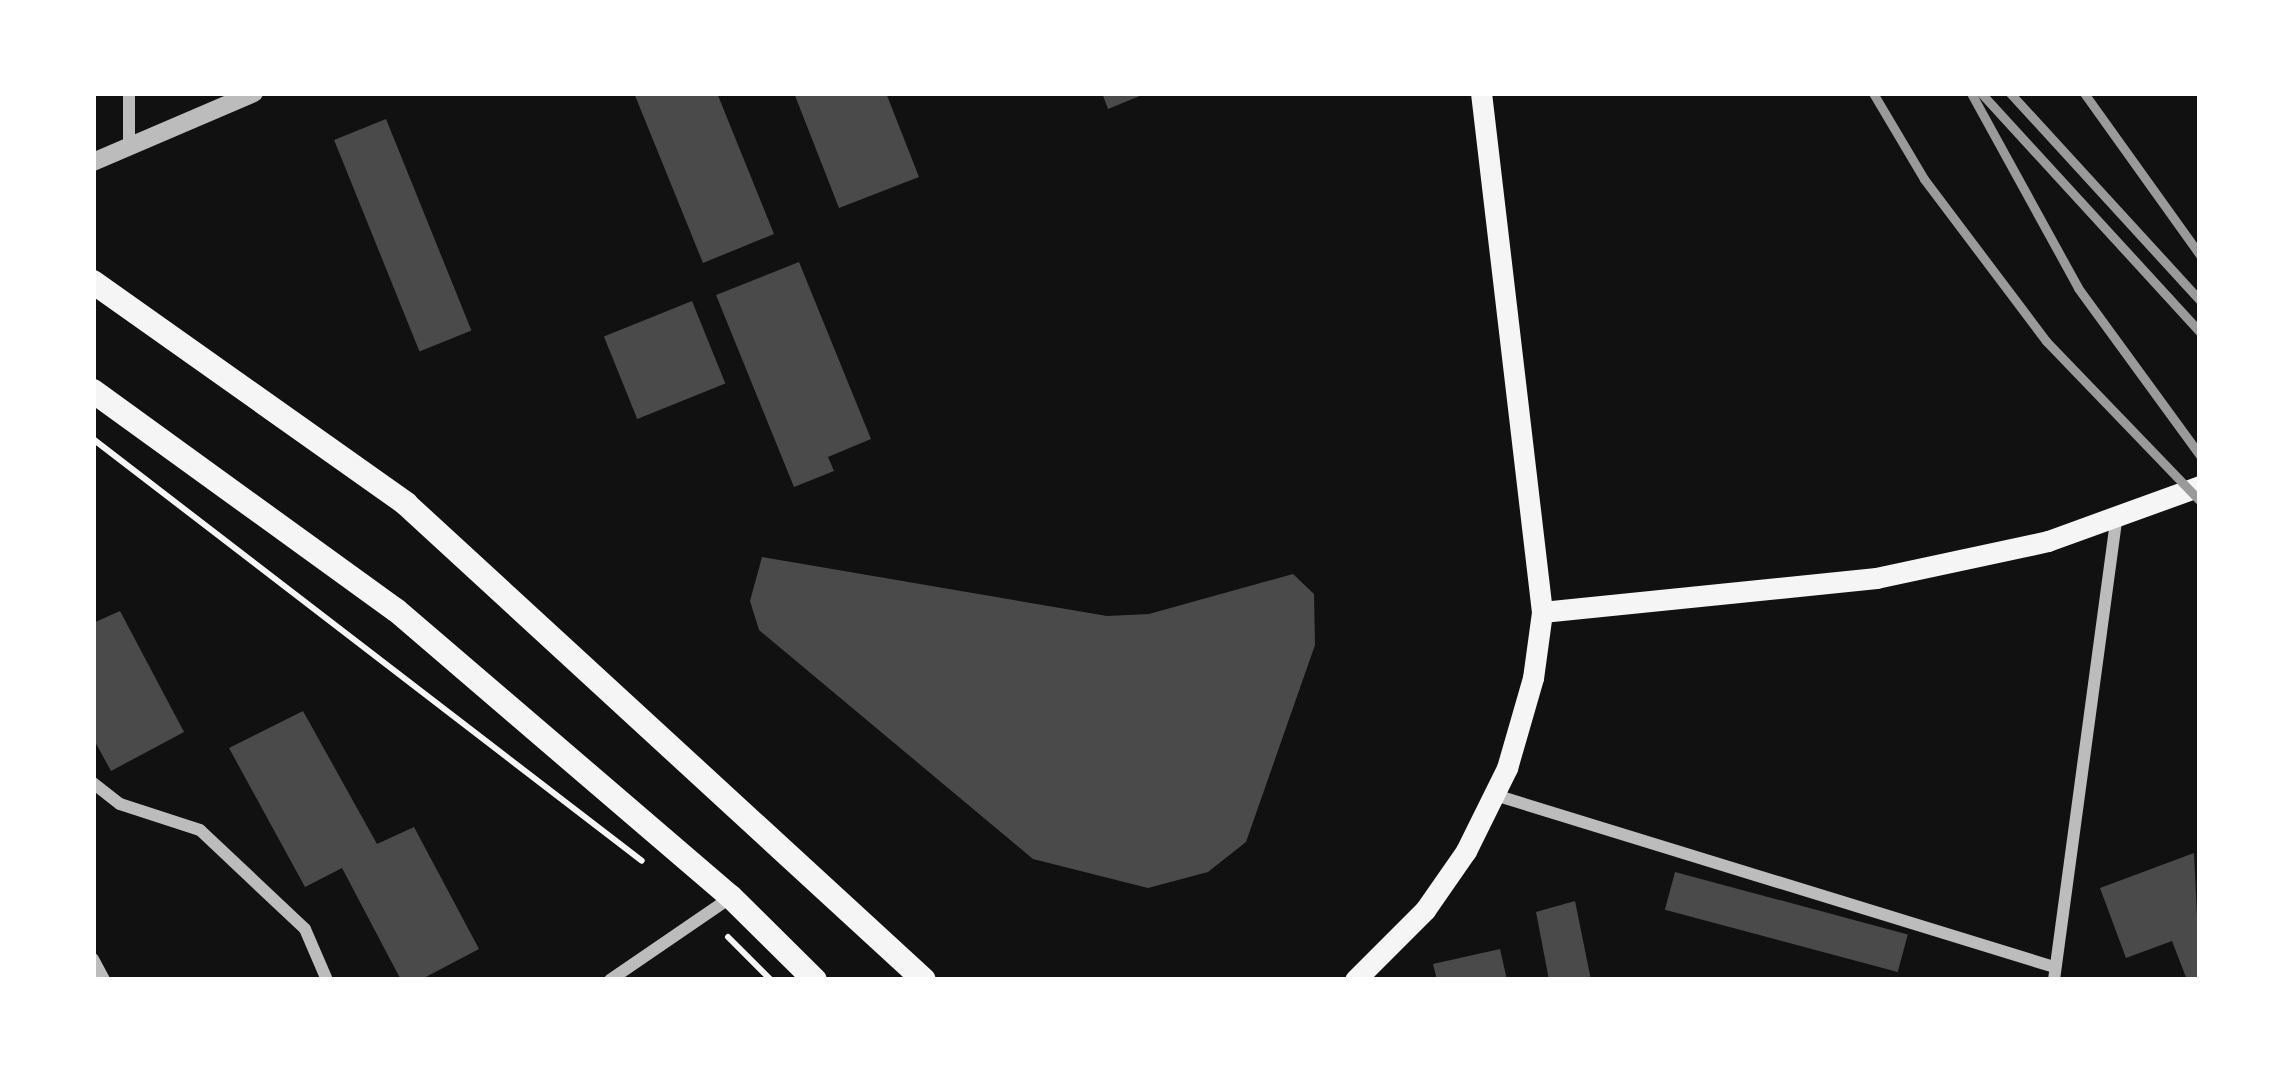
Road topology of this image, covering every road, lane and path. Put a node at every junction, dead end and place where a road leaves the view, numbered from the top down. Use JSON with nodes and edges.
{"nodes":[{"id":1,"x":128,"y":93,"type":"edge"},
{"id":2,"x":254,"y":93,"type":"edge"},
{"id":3,"x":1481,"y":93,"type":"edge"},
{"id":4,"x":129,"y":143,"type":"junction"},
{"id":5,"x":93,"y":162,"type":"edge"},
{"id":6,"x":93,"y":283,"type":"edge"},
{"id":7,"x":93,"y":391,"type":"edge"},
{"id":8,"x":93,"y":440,"type":"edge"},
{"id":9,"x":2200,"y":486,"type":"edge"},
{"id":10,"x":2116,"y":522,"type":"junction"},
{"id":11,"x":1541,"y":612,"type":"junction"},
{"id":12,"x":93,"y":783,"type":"edge"},
{"id":13,"x":1496,"y":795,"type":"junction"},
{"id":14,"x":649,"y":866,"type":"dead end"},
{"id":15,"x":731,"y":897,"type":"junction"},
{"id":16,"x":710,"y":918,"type":"junction"},
{"id":17,"x":93,"y":959,"type":"edge"},
{"id":18,"x":2053,"y":973,"type":"edge"},
{"id":19,"x":104,"y":980,"type":"edge"},
{"id":20,"x":327,"y":980,"type":"edge"},
{"id":21,"x":610,"y":980,"type":"edge"},
{"id":22,"x":771,"y":980,"type":"edge"},
{"id":23,"x":815,"y":980,"type":"edge"},
{"id":24,"x":924,"y":980,"type":"edge"},
{"id":25,"x":1355,"y":980,"type":"edge"}],
"edges":[{"from":1,"to":4,"type":"street"},
{"from":2,"to":4,"type":"street"},
{"from":3,"to":11,"type":"main road"},
{"from":4,"to":5,"type":"street"},
{"from":6,"to":24,"type":"main road"},
{"from":7,"to":15,"type":"main road"},
{"from":8,"to":14,"type":"path"},
{"from":9,"to":10,"type":"main road"},
{"from":10,"to":11,"type":"main road"},
{"from":10,"to":18,"type":"street"},
{"from":11,"to":13,"type":"main road"},
{"from":12,"to":20,"type":"street"},
{"from":13,"to":18,"type":"street"},
{"from":13,"to":25,"type":"main road"},
{"from":15,"to":16,"type":"street"},
{"from":15,"to":23,"type":"main road"},
{"from":16,"to":21,"type":"street"},
{"from":16,"to":22,"type":"path"},
{"from":17,"to":19,"type":"street"}]}
